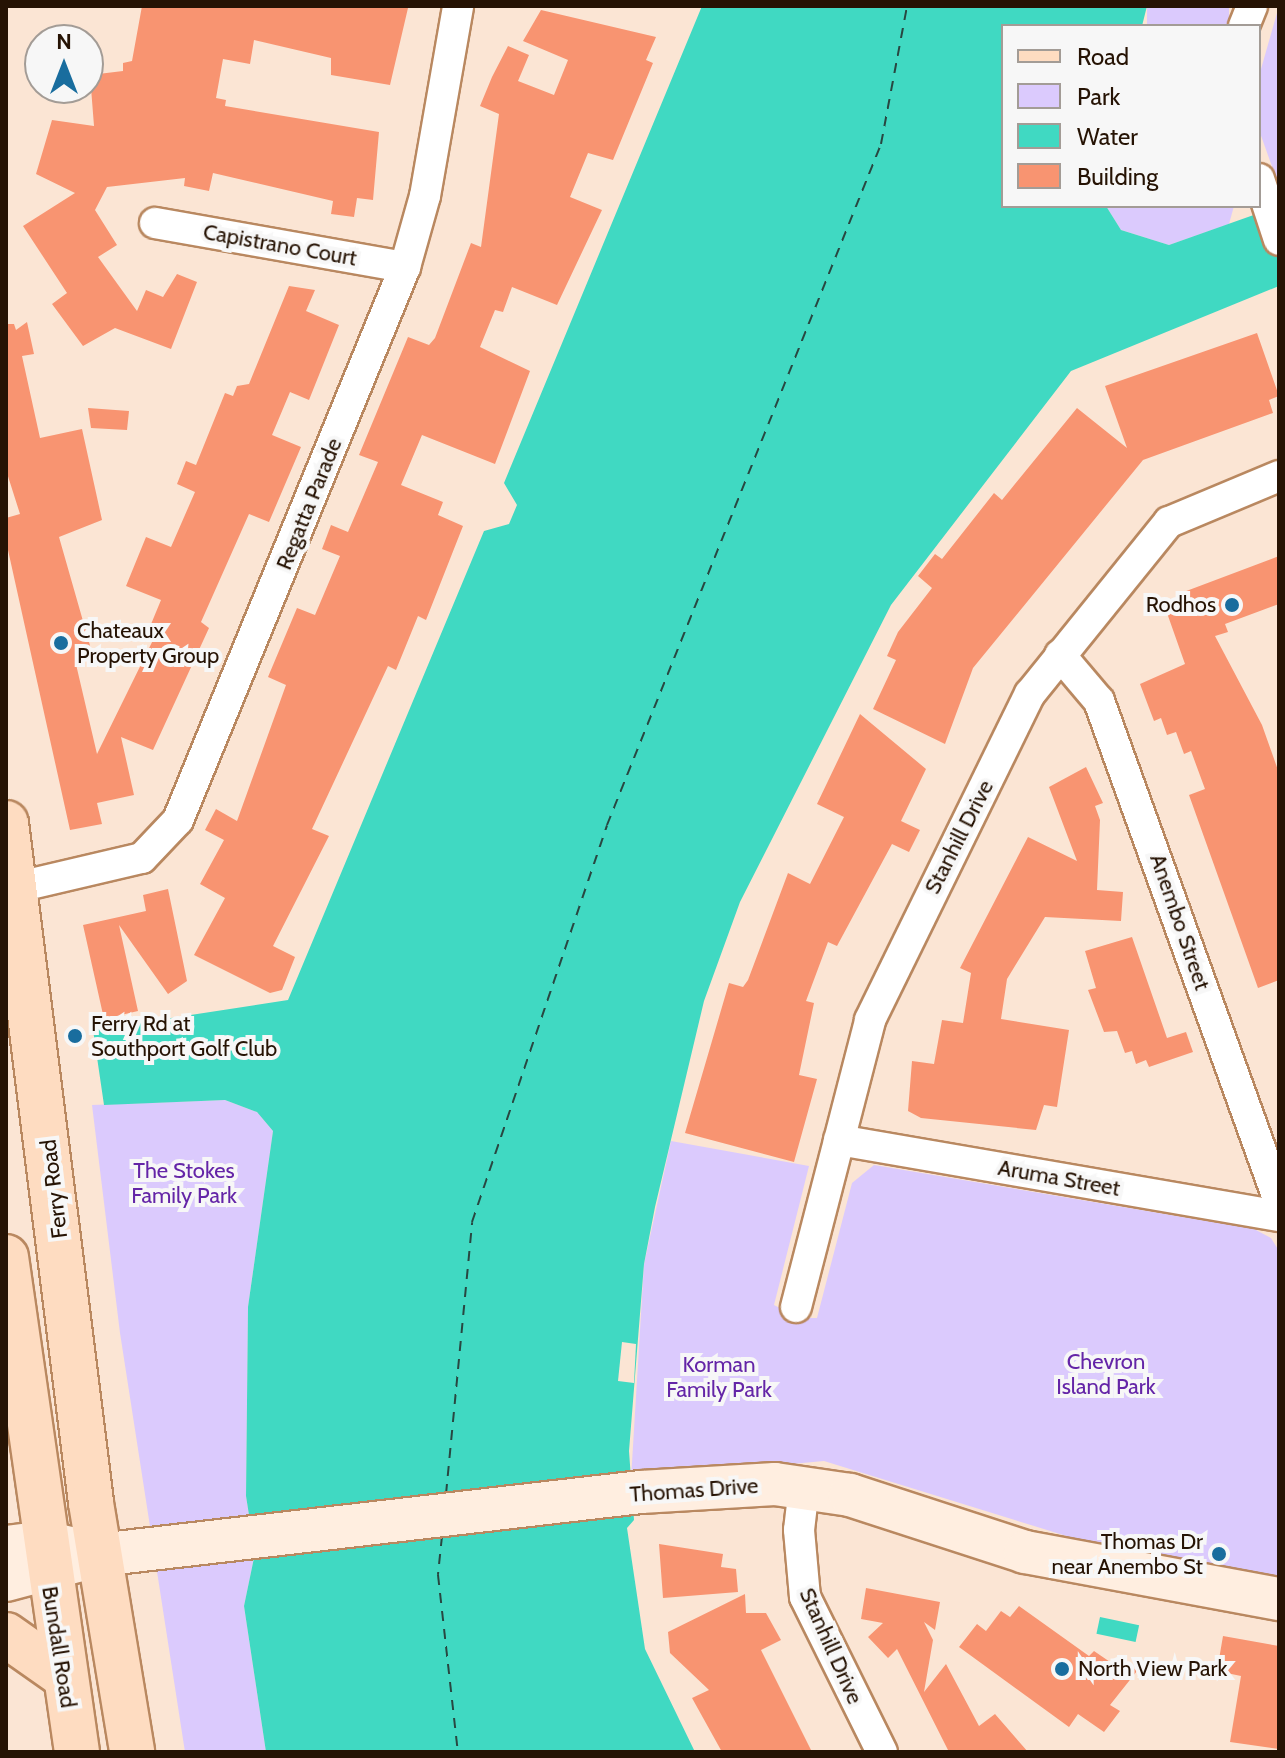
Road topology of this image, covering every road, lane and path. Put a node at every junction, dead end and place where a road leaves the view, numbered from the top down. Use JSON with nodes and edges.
{"nodes":[{"id":1,"x":458,"y":6,"type":"edge"},
{"id":2,"x":1261,"y":185,"type":"edge"},
{"id":3,"x":155,"y":223,"type":"dead end"},
{"id":4,"x":1279,"y":240,"type":"edge"},
{"id":5,"x":405,"y":267,"type":"junction"},
{"id":6,"x":1279,"y":476,"type":"edge"},
{"id":7,"x":1060,"y":655,"type":"junction"},
{"id":8,"x":6,"y":823,"type":"edge"},
{"id":9,"x":18,"y":887,"type":"junction"},
{"id":10,"x":839,"y":1140,"type":"junction"},
{"id":11,"x":1279,"y":1201,"type":"edge"},
{"id":12,"x":1279,"y":1216,"type":"edge"},
{"id":13,"x":6,"y":1257,"type":"edge"},
{"id":14,"x":796,"y":1307,"type":"dead end"},
{"id":15,"x":20,"y":1470,"type":"edge"},
{"id":16,"x":804,"y":1487,"type":"junction"},
{"id":17,"x":99,"y":1555,"type":"junction"},
{"id":18,"x":26,"y":1561,"type":"edge"},
{"id":19,"x":1279,"y":1599,"type":"edge"},
{"id":20,"x":6,"y":1635,"type":"edge"},
{"id":21,"x":63,"y":1675,"type":"junction"},
{"id":22,"x":77,"y":1752,"type":"edge"},
{"id":23,"x":132,"y":1752,"type":"edge"},
{"id":24,"x":882,"y":1752,"type":"edge"}],
"edges":[{"from":1,"to":5,"type":"street","name":"Regatta Parade"},
{"from":2,"to":4,"type":"street"},
{"from":3,"to":5,"type":"street","name":"Capistrano Court"},
{"from":5,"to":9,"type":"street","name":"Regatta Parade"},
{"from":6,"to":7,"type":"street","name":"Stanhill Drive"},
{"from":7,"to":10,"type":"street","name":"Stanhill Drive"},
{"from":7,"to":11,"type":"street","name":"Anembo Street"},
{"from":8,"to":9,"type":"main road","name":"Ferry Road"},
{"from":9,"to":17,"type":"main road","name":"Ferry Road"},
{"from":10,"to":12,"type":"street","name":"Aruma Street"},
{"from":10,"to":14,"type":"street","name":"Stanhill Drive"},
{"from":13,"to":15,"type":"main road"},
{"from":15,"to":18,"type":"main road"},
{"from":16,"to":17,"type":"main road","name":"Thomas Drive"},
{"from":16,"to":19,"type":"main road","name":"Thomas Drive"},
{"from":16,"to":24,"type":"street","name":"Stanhill Drive"},
{"from":17,"to":18,"type":"main road","name":"Thomas Drive"},
{"from":17,"to":23,"type":"main road"},
{"from":18,"to":21,"type":"main road","name":"Bundall Road"},
{"from":20,"to":21,"type":"main road"},
{"from":21,"to":22,"type":"main road","name":"Bundall Road"}]}
